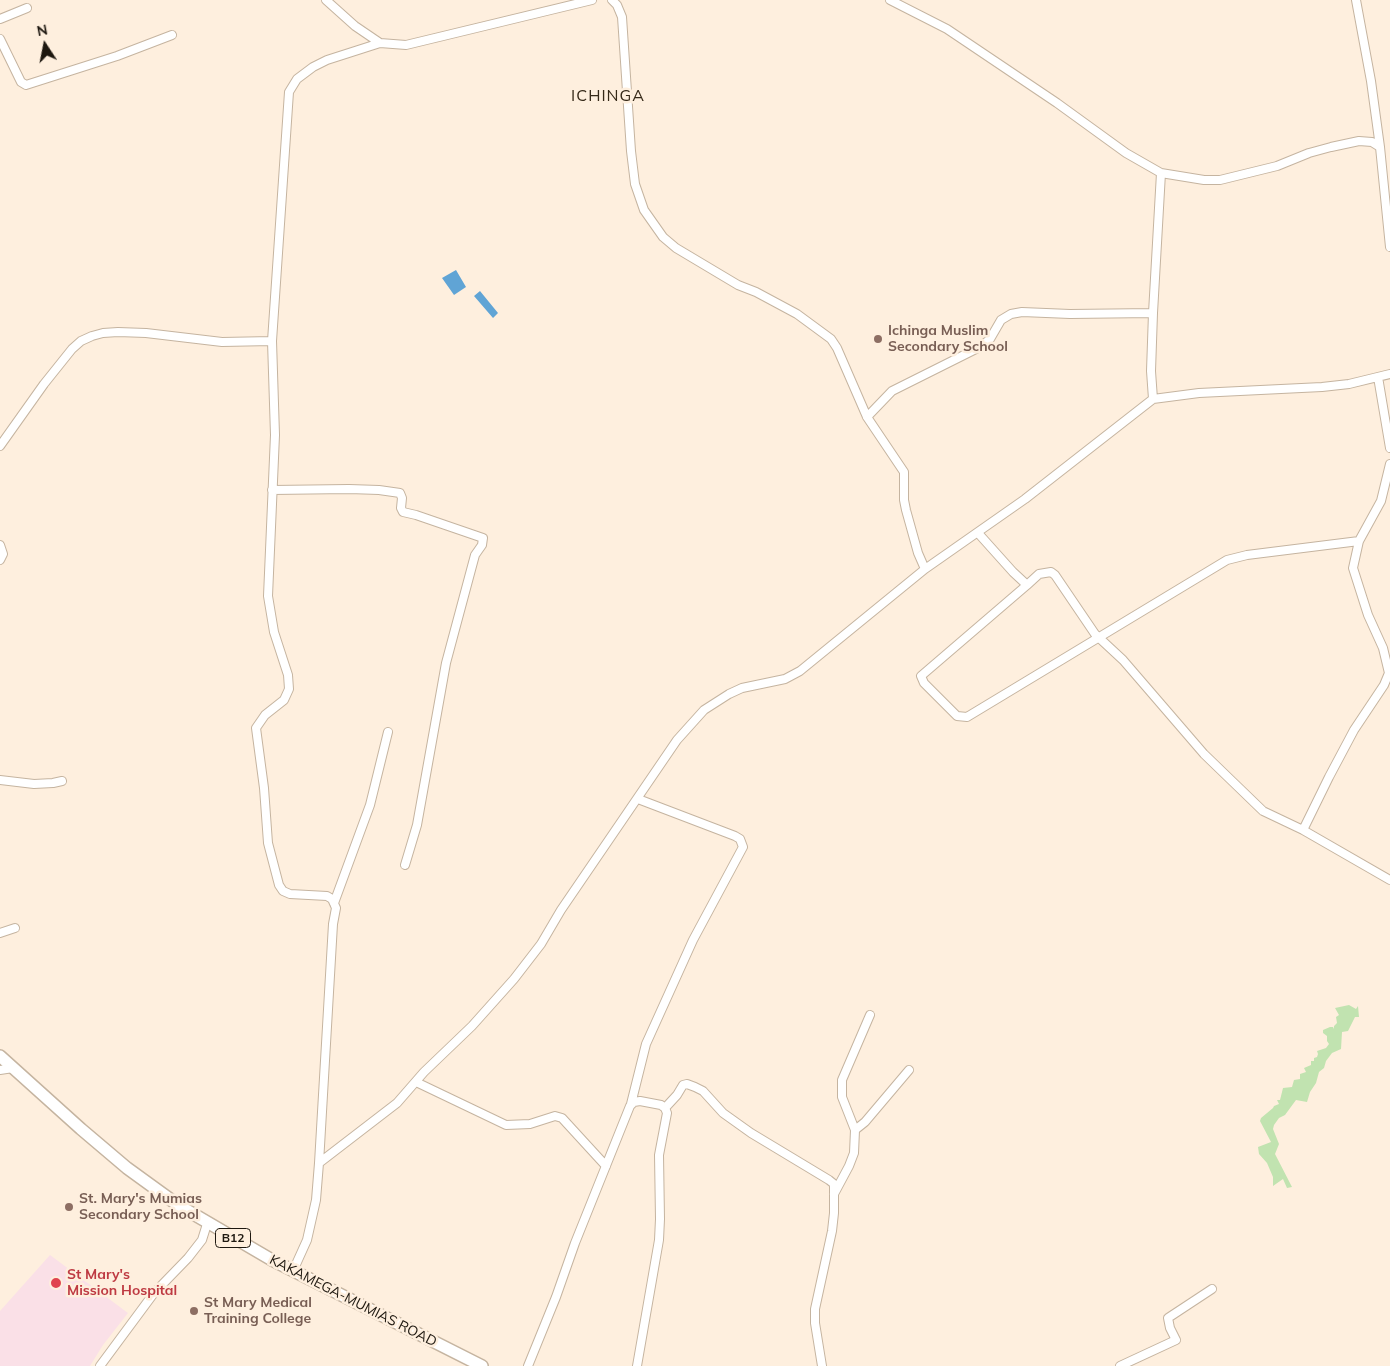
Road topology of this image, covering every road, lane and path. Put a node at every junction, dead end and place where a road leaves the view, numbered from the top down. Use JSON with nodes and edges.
{"nodes":[{"id":1,"x":326,"y":0,"type":"edge"},
{"id":2,"x":592,"y":0,"type":"edge"},
{"id":3,"x":890,"y":0,"type":"edge"},
{"id":4,"x":1356,"y":0,"type":"edge"},
{"id":5,"x":615,"y":1,"type":"edge"},
{"id":6,"x":27,"y":8,"type":"dead end"},
{"id":7,"x":0,"y":19,"type":"edge"},
{"id":8,"x":172,"y":35,"type":"dead end"},
{"id":9,"x":0,"y":39,"type":"edge"},
{"id":10,"x":380,"y":43,"type":"junction"},
{"id":11,"x":1378,"y":128,"type":"junction"},
{"id":12,"x":1359,"y":141,"type":"junction"},
{"id":13,"x":1380,"y":146,"type":"junction"},
{"id":14,"x":1161,"y":173,"type":"junction"},
{"id":15,"x":1390,"y":247,"type":"edge"},
{"id":16,"x":1153,"y":313,"type":"junction"},
{"id":17,"x":272,"y":341,"type":"junction"},
{"id":18,"x":1390,"y":374,"type":"edge"},
{"id":19,"x":1378,"y":378,"type":"junction"},
{"id":20,"x":1153,"y":400,"type":"junction"},
{"id":21,"x":867,"y":417,"type":"junction"},
{"id":22,"x":0,"y":446,"type":"edge"},
{"id":23,"x":1390,"y":448,"type":"edge"},
{"id":24,"x":1390,"y":464,"type":"edge"},
{"id":25,"x":272,"y":490,"type":"junction"},
{"id":26,"x":978,"y":533,"type":"junction"},
{"id":27,"x":1359,"y":541,"type":"junction"},
{"id":28,"x":0,"y":545,"type":"edge"},
{"id":29,"x":0,"y":560,"type":"edge"},
{"id":30,"x":925,"y":569,"type":"junction"},
{"id":31,"x":1027,"y":585,"type":"junction"},
{"id":32,"x":1098,"y":637,"type":"junction"},
{"id":33,"x":388,"y":732,"type":"dead end"},
{"id":34,"x":0,"y":780,"type":"edge"},
{"id":35,"x":62,"y":781,"type":"dead end"},
{"id":36,"x":638,"y":799,"type":"junction"},
{"id":37,"x":1303,"y":830,"type":"junction"},
{"id":38,"x":405,"y":865,"type":"dead end"},
{"id":39,"x":1390,"y":880,"type":"edge"},
{"id":40,"x":334,"y":903,"type":"junction"},
{"id":41,"x":15,"y":928,"type":"dead end"},
{"id":42,"x":0,"y":933,"type":"edge"},
{"id":43,"x":870,"y":1016,"type":"dead end"},
{"id":44,"x":0,"y":1056,"type":"edge"},
{"id":45,"x":12,"y":1068,"type":"junction"},
{"id":46,"x":0,"y":1070,"type":"edge"},
{"id":47,"x":909,"y":1070,"type":"dead end"},
{"id":48,"x":416,"y":1082,"type":"junction"},
{"id":49,"x":632,"y":1104,"type":"junction"},
{"id":50,"x":665,"y":1108,"type":"junction"},
{"id":51,"x":855,"y":1130,"type":"junction"},
{"id":52,"x":319,"y":1163,"type":"junction"},
{"id":53,"x":606,"y":1166,"type":"junction"},
{"id":54,"x":834,"y":1195,"type":"junction"},
{"id":55,"x":207,"y":1224,"type":"junction"},
{"id":56,"x":293,"y":1271,"type":"junction"},
{"id":57,"x":1212,"y":1289,"type":"dead end"},
{"id":58,"x":100,"y":1366,"type":"edge"},
{"id":59,"x":482,"y":1366,"type":"edge"},
{"id":60,"x":528,"y":1366,"type":"edge"},
{"id":61,"x":637,"y":1366,"type":"edge"},
{"id":62,"x":822,"y":1366,"type":"edge"},
{"id":63,"x":1120,"y":1366,"type":"edge"}],
"edges":[{"from":1,"to":10,"type":"street"},
{"from":2,"to":10,"type":"street"},
{"from":3,"to":14,"type":"street"},
{"from":4,"to":11,"type":"street"},
{"from":5,"to":21,"type":"street"},
{"from":6,"to":7,"type":"street"},
{"from":8,"to":9,"type":"street"},
{"from":10,"to":17,"type":"street"},
{"from":11,"to":12,"type":"street"},
{"from":11,"to":13,"type":"street"},
{"from":12,"to":13,"type":"street"},
{"from":12,"to":14,"type":"street"},
{"from":13,"to":15,"type":"street"},
{"from":14,"to":16,"type":"street"},
{"from":16,"to":20,"type":"street"},
{"from":16,"to":21,"type":"street"},
{"from":17,"to":22,"type":"street"},
{"from":17,"to":25,"type":"street"},
{"from":18,"to":19,"type":"street"},
{"from":19,"to":20,"type":"street"},
{"from":19,"to":23,"type":"street"},
{"from":20,"to":26,"type":"street"},
{"from":21,"to":30,"type":"street"},
{"from":24,"to":27,"type":"street"},
{"from":25,"to":38,"type":"street"},
{"from":25,"to":40,"type":"street"},
{"from":26,"to":30,"type":"street"},
{"from":26,"to":31,"type":"street"},
{"from":27,"to":32,"type":"street"},
{"from":27,"to":37,"type":"street"},
{"from":28,"to":29,"type":"street"},
{"from":30,"to":36,"type":"street"},
{"from":31,"to":32,"type":"street"},
{"from":31,"to":32,"type":"street"},
{"from":32,"to":37,"type":"street"},
{"from":33,"to":40,"type":"street"},
{"from":34,"to":35,"type":"street"},
{"from":36,"to":48,"type":"street"},
{"from":36,"to":49,"type":"street"},
{"from":37,"to":39,"type":"street"},
{"from":40,"to":52,"type":"street"},
{"from":41,"to":42,"type":"street"},
{"from":43,"to":51,"type":"street"},
{"from":44,"to":45,"type":"highway","number":"B12"},
{"from":45,"to":46,"type":"street"},
{"from":45,"to":55,"type":"highway","name":"KAKAMEGA-MUMIAS ROAD","number":"B12"},
{"from":47,"to":51,"type":"street"},
{"from":48,"to":52,"type":"street"},
{"from":48,"to":53,"type":"street"},
{"from":49,"to":50,"type":"street"},
{"from":49,"to":53,"type":"street"},
{"from":50,"to":54,"type":"street"},
{"from":50,"to":61,"type":"street"},
{"from":51,"to":54,"type":"street"},
{"from":52,"to":56,"type":"street"},
{"from":53,"to":60,"type":"street"},
{"from":54,"to":62,"type":"street"},
{"from":55,"to":56,"type":"highway","name":"KAKAMEGA-MUMIAS ROAD","number":"B12"},
{"from":55,"to":58,"type":"street"},
{"from":56,"to":59,"type":"highway","name":"KAKAMEGA-MUMIAS ROAD","number":"B12"},
{"from":57,"to":63,"type":"street"}]}
